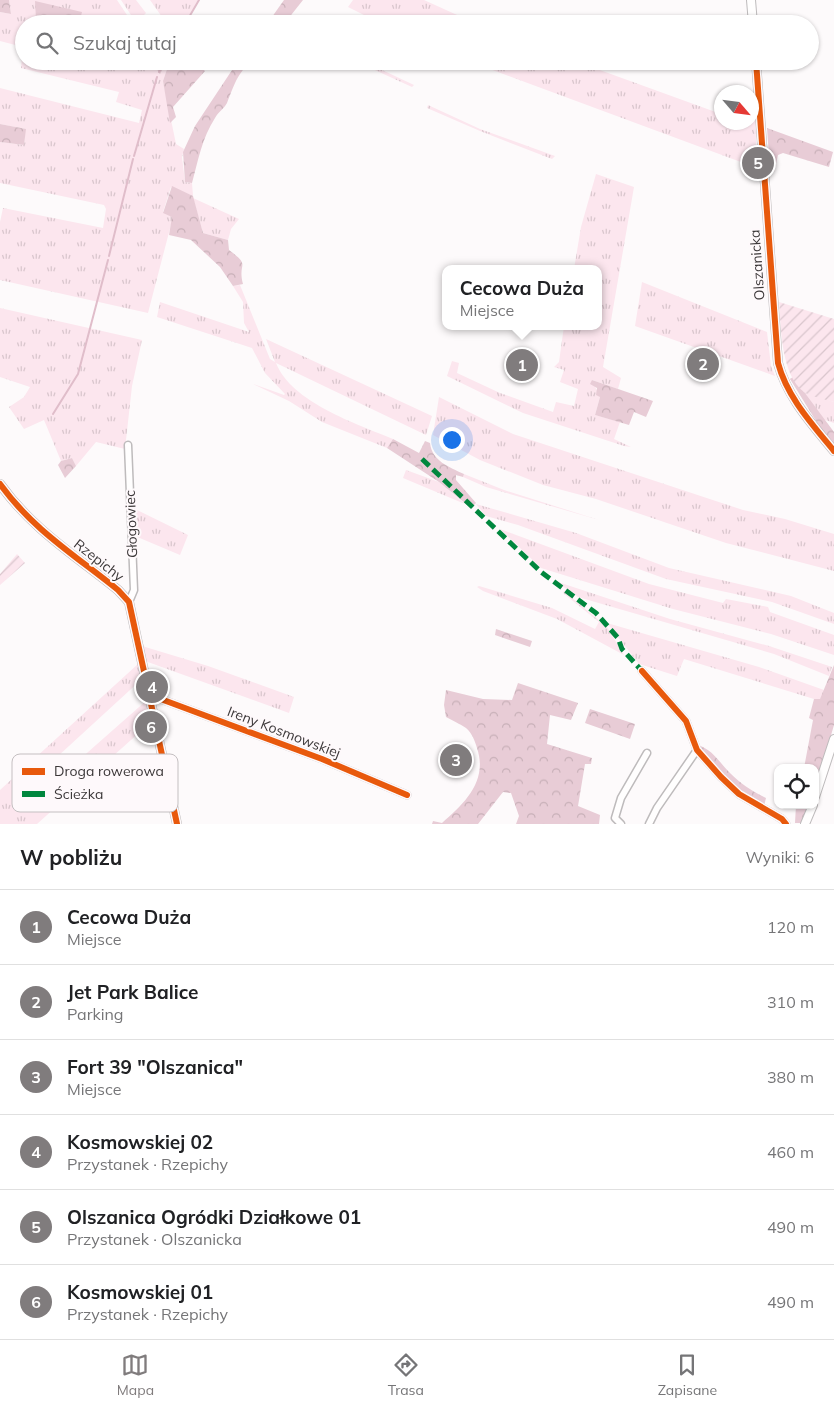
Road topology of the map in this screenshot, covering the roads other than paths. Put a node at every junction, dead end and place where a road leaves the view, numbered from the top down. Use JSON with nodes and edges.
{"nodes":[{"id":1,"x":752,"y":0,"type":"edge"},
{"id":2,"x":753,"y":15,"type":"edge"},
{"id":3,"x":757,"y":70,"type":"edge"},
{"id":4,"x":128,"y":444,"type":"dead end"},
{"id":5,"x":834,"y":451,"type":"edge"},
{"id":6,"x":0,"y":484,"type":"edge"},
{"id":7,"x":129,"y":602,"type":"junction"},
{"id":8,"x":642,"y":671,"type":"dead end"},
{"id":9,"x":150,"y":698,"type":"junction"},
{"id":10,"x":834,"y":740,"type":"edge"},
{"id":11,"x":697,"y":750,"type":"junction"},
{"id":12,"x":647,"y":753,"type":"dead end"},
{"id":13,"x":162,"y":754,"type":"edge"},
{"id":14,"x":819,"y":785,"type":"edge"},
{"id":15,"x":407,"y":795,"type":"dead end"},
{"id":16,"x":811,"y":809,"type":"edge"},
{"id":17,"x":621,"y":824,"type":"edge"},
{"id":18,"x":649,"y":824,"type":"edge"},
{"id":19,"x":786,"y":824,"type":"edge"},
{"id":20,"x":805,"y":824,"type":"edge"}],
"edges":[{"from":1,"to":2,"type":"street"},
{"from":3,"to":5,"type":"street","name":"Olszanicka"},
{"from":4,"to":7,"type":"street","name":"Głogowiec"},
{"from":6,"to":7,"type":"street","name":"Rzepichy"},
{"from":7,"to":9,"type":"street"},
{"from":8,"to":11,"type":"street"},
{"from":9,"to":13,"type":"street"},
{"from":9,"to":15,"type":"street","name":"Ireny Kosmowskiej"},
{"from":10,"to":14,"type":"street"},
{"from":11,"to":18,"type":"street"},
{"from":11,"to":19,"type":"street"},
{"from":12,"to":17,"type":"street"},
{"from":16,"to":20,"type":"street"}]}
